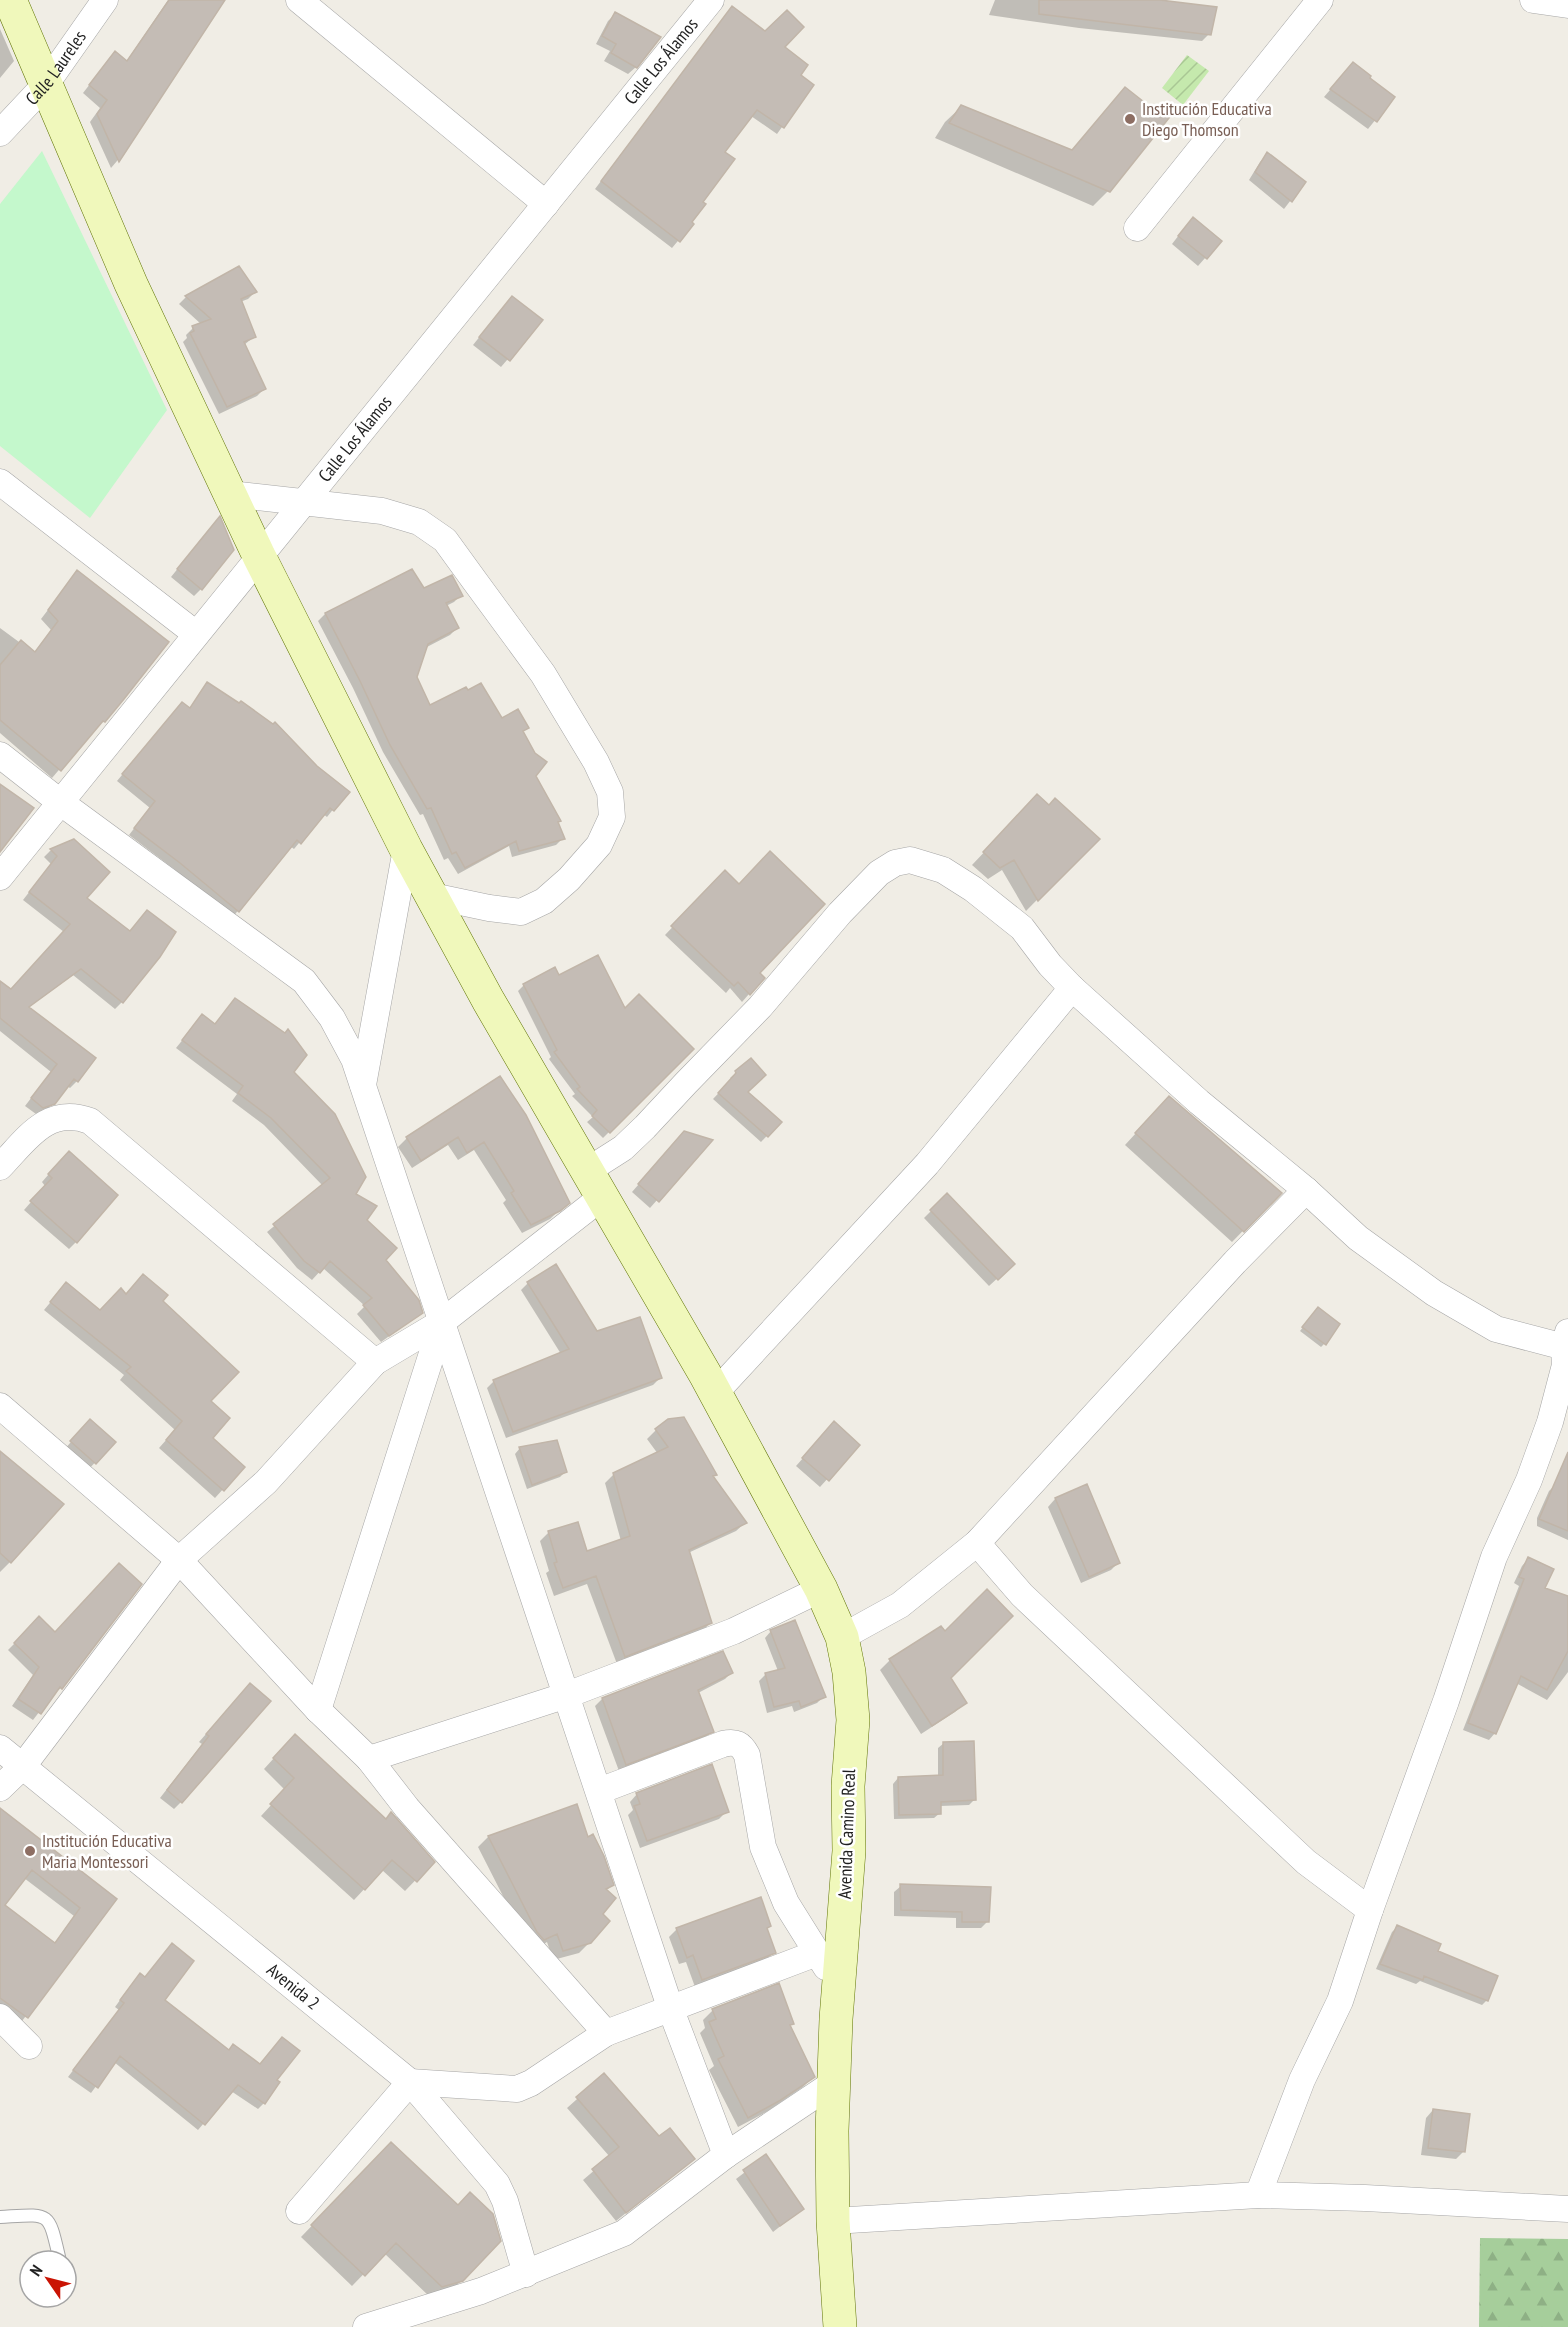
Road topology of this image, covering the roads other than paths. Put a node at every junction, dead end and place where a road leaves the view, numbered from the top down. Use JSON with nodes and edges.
{"nodes":[{"id":1,"x":10,"y":0,"type":"edge"},
{"id":2,"x":105,"y":0,"type":"edge"},
{"id":3,"x":299,"y":0,"type":"edge"},
{"id":4,"x":711,"y":0,"type":"edge"},
{"id":5,"x":1320,"y":0,"type":"edge"},
{"id":6,"x":1533,"y":0,"type":"edge"},
{"id":7,"x":1568,"y":5,"type":"edge"},
{"id":8,"x":46,"y":84,"type":"junction"},
{"id":9,"x":0,"y":133,"type":"edge"},
{"id":10,"x":546,"y":204,"type":"junction"},
{"id":11,"x":1137,"y":228,"type":"dead end"},
{"id":12,"x":0,"y":482,"type":"edge"},
{"id":13,"x":230,"y":494,"type":"junction"},
{"id":14,"x":304,"y":503,"type":"junction"},
{"id":15,"x":259,"y":556,"type":"junction"},
{"id":16,"x":196,"y":634,"type":"junction"},
{"id":17,"x":0,"y":755,"type":"edge"},
{"id":18,"x":60,"y":802,"type":"junction"},
{"id":19,"x":406,"y":849,"type":"junction"},
{"id":20,"x":0,"y":877,"type":"edge"},
{"id":21,"x":432,"y":896,"type":"junction"},
{"id":22,"x":1072,"y":988,"type":"junction"},
{"id":23,"x":363,"y":1085,"type":"junction"},
{"id":24,"x":0,"y":1167,"type":"edge"},
{"id":25,"x":595,"y":1184,"type":"junction"},
{"id":26,"x":1306,"y":1190,"type":"junction"},
{"id":27,"x":442,"y":1322,"type":"junction"},
{"id":28,"x":1567,"y":1342,"type":"edge"},
{"id":29,"x":375,"y":1362,"type":"junction"},
{"id":30,"x":710,"y":1384,"type":"junction"},
{"id":31,"x":0,"y":1406,"type":"edge"},
{"id":32,"x":977,"y":1543,"type":"junction"},
{"id":33,"x":179,"y":1560,"type":"junction"},
{"id":34,"x":821,"y":1589,"type":"junction"},
{"id":35,"x":842,"y":1637,"type":"junction"},
{"id":36,"x":567,"y":1695,"type":"junction"},
{"id":37,"x":318,"y":1710,"type":"junction"},
{"id":38,"x":0,"y":1748,"type":"edge"},
{"id":39,"x":369,"y":1759,"type":"junction"},
{"id":40,"x":23,"y":1766,"type":"junction"},
{"id":41,"x":0,"y":1788,"type":"edge"},
{"id":42,"x":599,"y":1791,"type":"junction"},
{"id":43,"x":1370,"y":1910,"type":"junction"},
{"id":44,"x":817,"y":1953,"type":"junction"},
{"id":45,"x":839,"y":1988,"type":"junction"},
{"id":46,"x":671,"y":2010,"type":"junction"},
{"id":47,"x":0,"y":2017,"type":"edge"},
{"id":48,"x":606,"y":2034,"type":"junction"},
{"id":49,"x":29,"y":2046,"type":"dead end"},
{"id":50,"x":411,"y":2082,"type":"junction"},
{"id":51,"x":835,"y":2082,"type":"junction"},
{"id":52,"x":726,"y":2155,"type":"junction"},
{"id":53,"x":1258,"y":2196,"type":"junction"},
{"id":54,"x":1568,"y":2209,"type":"edge"},
{"id":55,"x":299,"y":2211,"type":"dead end"},
{"id":56,"x":0,"y":2217,"type":"edge"},
{"id":57,"x":832,"y":2221,"type":"junction"},
{"id":58,"x":57,"y":2249,"type":"edge"},
{"id":59,"x":526,"y":2274,"type":"junction"},
{"id":60,"x":366,"y":2327,"type":"edge"},
{"id":61,"x":840,"y":2327,"type":"edge"}],
"edges":[{"from":1,"to":8,"type":"street","name":"Avenida Camino Real"},
{"from":2,"to":8,"type":"street","name":"Calle Laureles"},
{"from":3,"to":10,"type":"street"},
{"from":4,"to":10,"type":"street","name":"Calle Los Álamos"},
{"from":5,"to":11,"type":"street"},
{"from":6,"to":7,"type":"street"},
{"from":8,"to":9,"type":"street","name":"Calle Laureles"},
{"from":8,"to":13,"type":"street","name":"Avenida Camino Real"},
{"from":10,"to":14,"type":"street","name":"Calle Los Álamos"},
{"from":12,"to":16,"type":"street"},
{"from":13,"to":14,"type":"street"},
{"from":13,"to":15,"type":"street","name":"Avenida Camino Real"},
{"from":14,"to":15,"type":"street","name":"Calle Los Álamos"},
{"from":14,"to":21,"type":"street"},
{"from":15,"to":16,"type":"street","name":"Calle Los Álamos"},
{"from":15,"to":19,"type":"street","name":"Avenida Camino Real"},
{"from":16,"to":18,"type":"street","name":"Calle Los Álamos"},
{"from":17,"to":18,"type":"street"},
{"from":18,"to":20,"type":"street","name":"Calle Los Álamos"},
{"from":18,"to":23,"type":"street"},
{"from":19,"to":21,"type":"street","name":"Avenida Camino Real"},
{"from":19,"to":23,"type":"street"},
{"from":21,"to":25,"type":"street","name":"Avenida Camino Real"},
{"from":22,"to":25,"type":"street"},
{"from":22,"to":26,"type":"street"},
{"from":22,"to":30,"type":"street"},
{"from":23,"to":27,"type":"street"},
{"from":24,"to":29,"type":"street"},
{"from":25,"to":27,"type":"street"},
{"from":25,"to":30,"type":"street","name":"Avenida Camino Real"},
{"from":26,"to":28,"type":"street"},
{"from":26,"to":32,"type":"street"},
{"from":27,"to":29,"type":"street"},
{"from":27,"to":36,"type":"street"},
{"from":27,"to":37,"type":"street"},
{"from":28,"to":43,"type":"street"},
{"from":29,"to":33,"type":"street"},
{"from":30,"to":34,"type":"street","name":"Avenida Camino Real"},
{"from":31,"to":33,"type":"street"},
{"from":32,"to":35,"type":"street"},
{"from":32,"to":43,"type":"street"},
{"from":33,"to":37,"type":"street"},
{"from":33,"to":40,"type":"street"},
{"from":34,"to":35,"type":"street","name":"Avenida Camino Real"},
{"from":34,"to":36,"type":"street"},
{"from":35,"to":45,"type":"street","name":"Avenida Camino Real"},
{"from":36,"to":39,"type":"street"},
{"from":36,"to":42,"type":"street"},
{"from":37,"to":39,"type":"street"},
{"from":38,"to":40,"type":"street","name":"Avenida 2"},
{"from":39,"to":48,"type":"street"},
{"from":40,"to":41,"type":"street"},
{"from":40,"to":50,"type":"street","name":"Avenida 2"},
{"from":42,"to":44,"type":"street"},
{"from":42,"to":46,"type":"street"},
{"from":43,"to":53,"type":"street"},
{"from":44,"to":45,"type":"street"},
{"from":44,"to":46,"type":"street"},
{"from":45,"to":51,"type":"street","name":"Avenida Camino Real"},
{"from":46,"to":48,"type":"street"},
{"from":46,"to":52,"type":"street"},
{"from":47,"to":49,"type":"street"},
{"from":48,"to":50,"type":"street"},
{"from":50,"to":55,"type":"street"},
{"from":50,"to":59,"type":"street","name":"Avenida 2"},
{"from":51,"to":52,"type":"street"},
{"from":51,"to":57,"type":"street","name":"Avenida Camino Real"},
{"from":52,"to":59,"type":"street"},
{"from":53,"to":54,"type":"street"},
{"from":53,"to":57,"type":"street"},
{"from":56,"to":58,"type":"lane"},
{"from":57,"to":61,"type":"street","name":"Avenida Camino Real"},
{"from":59,"to":60,"type":"street"}]}
